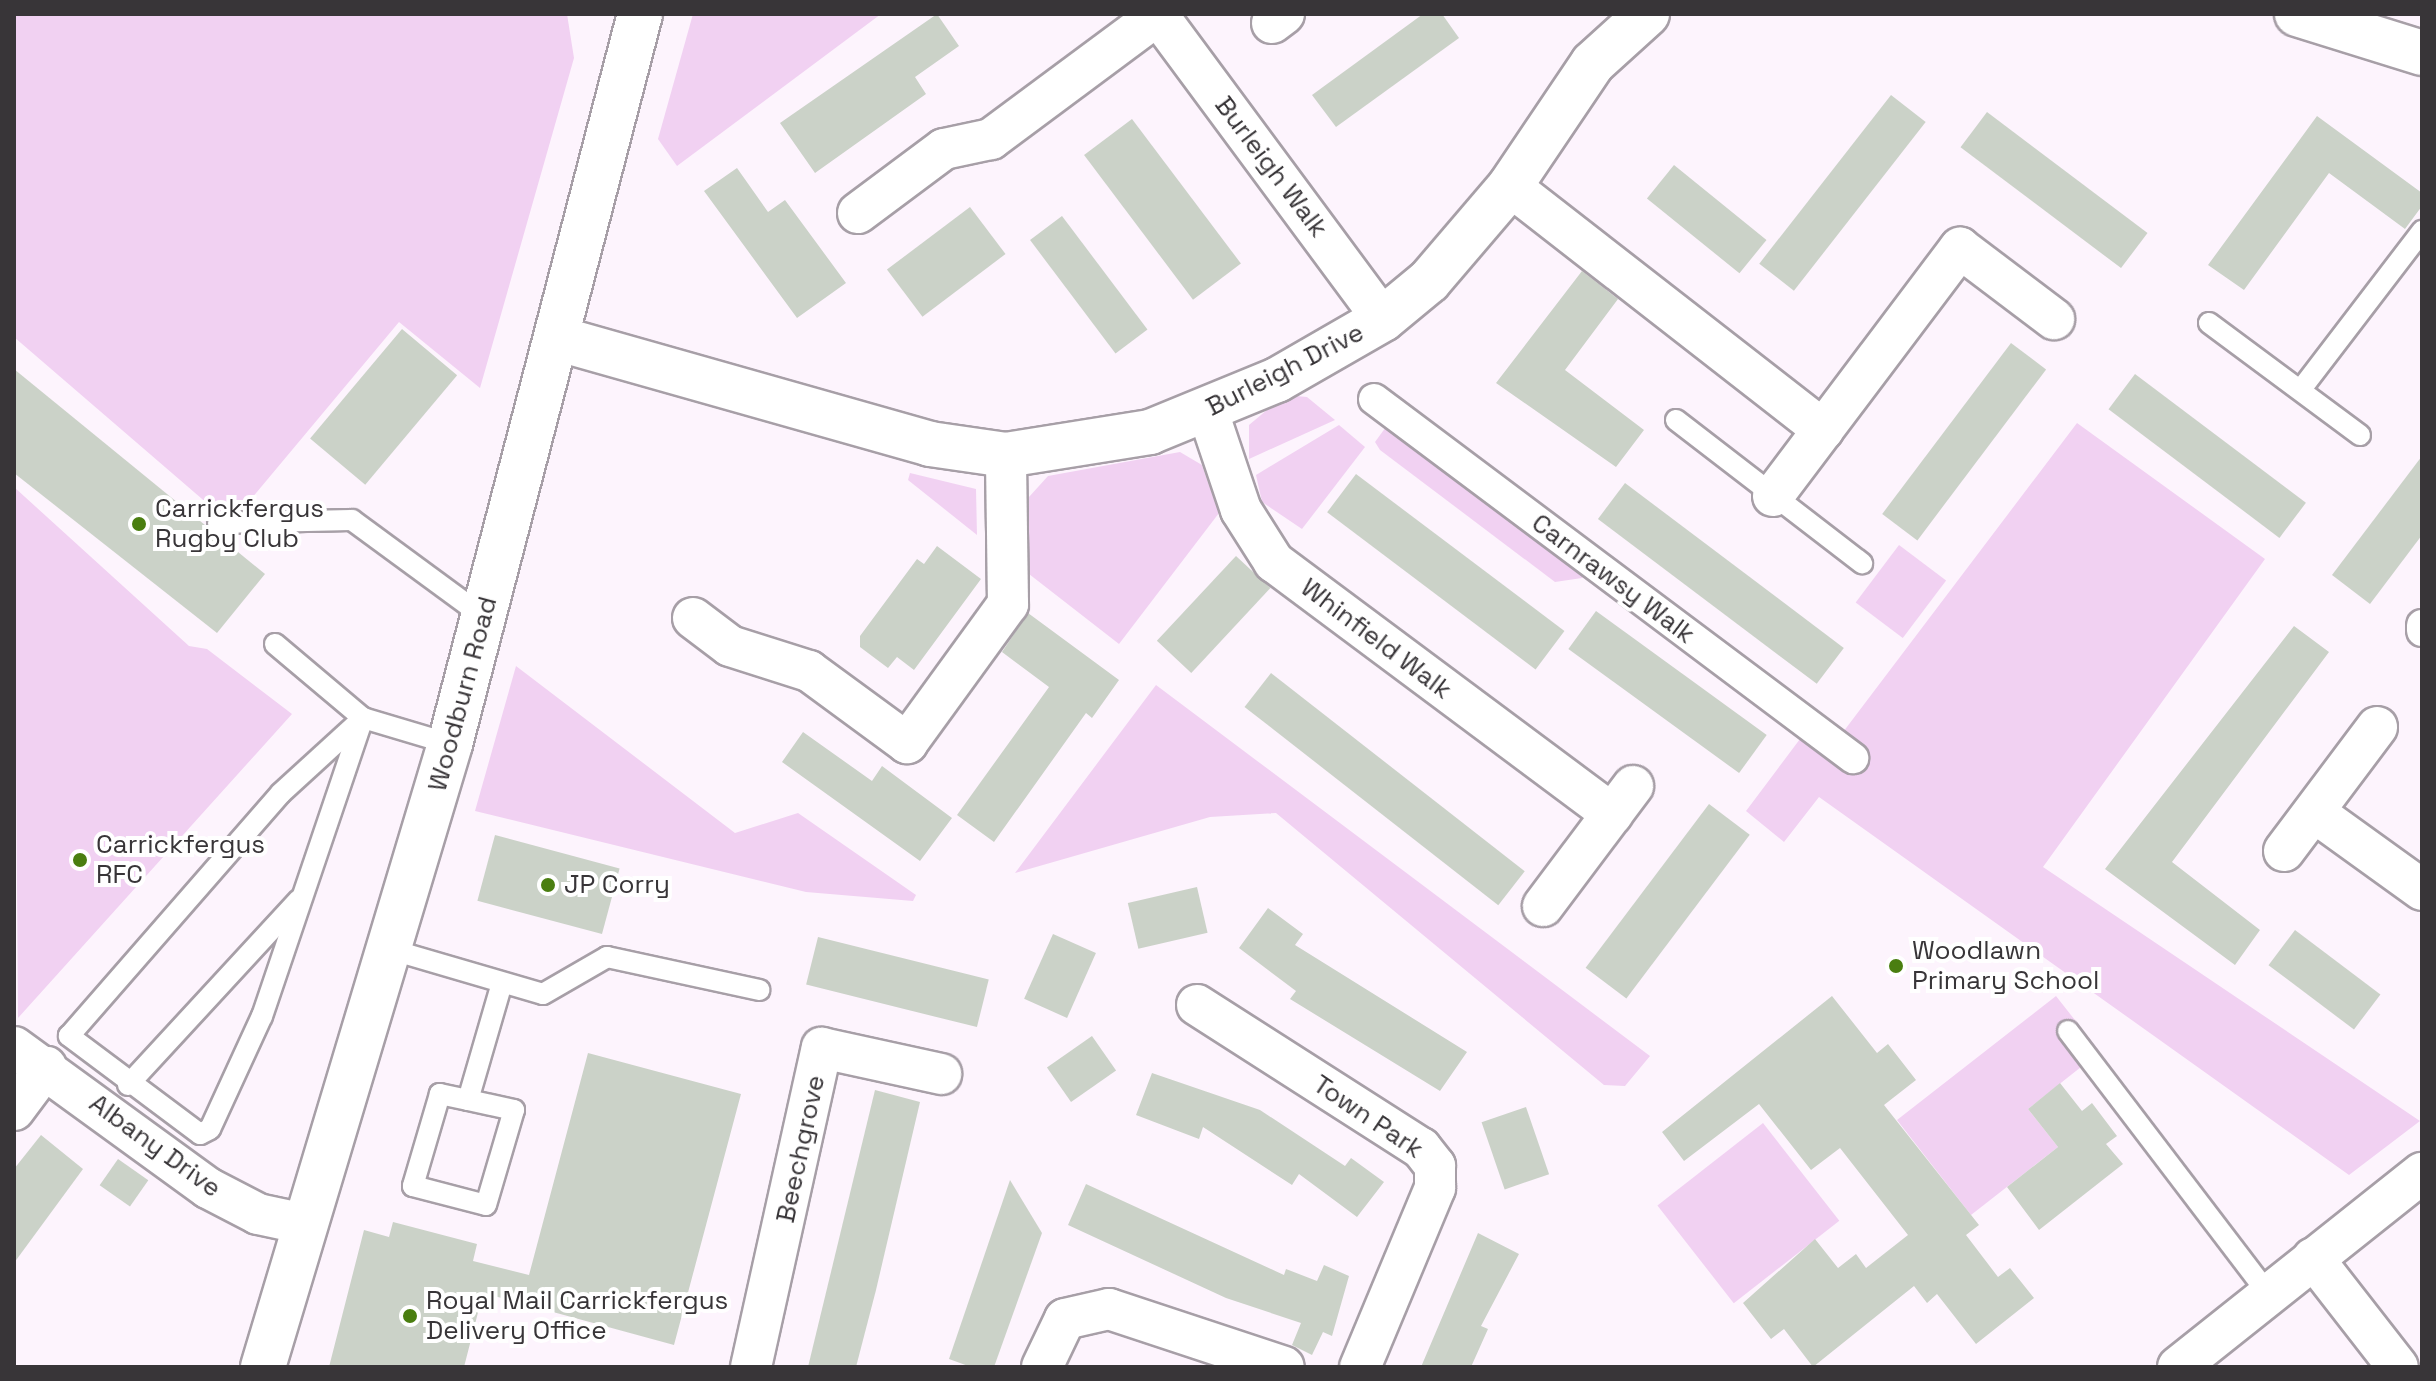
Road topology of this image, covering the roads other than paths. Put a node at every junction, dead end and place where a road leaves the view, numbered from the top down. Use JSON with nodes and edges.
{"nodes":[{"id":1,"x":1647,"y":14,"type":"edge"},
{"id":2,"x":2297,"y":14,"type":"edge"},
{"id":3,"x":1157,"y":15,"type":"edge"},
{"id":4,"x":630,"y":20,"type":"edge"},
{"id":5,"x":2422,"y":53,"type":"edge"},
{"id":6,"x":1510,"y":186,"type":"junction"},
{"id":7,"x":858,"y":213,"type":"dead end"},
{"id":8,"x":2422,"y":231,"type":"edge"},
{"id":9,"x":1383,"y":319,"type":"junction"},
{"id":10,"x":2054,"y":319,"type":"dead end"},
{"id":11,"x":2209,"y":323,"type":"dead end"},
{"id":12,"x":556,"y":338,"type":"junction"},
{"id":13,"x":2302,"y":388,"type":"junction"},
{"id":14,"x":1374,"y":399,"type":"dead end"},
{"id":15,"x":1208,"y":412,"type":"junction"},
{"id":16,"x":1676,"y":420,"type":"dead end"},
{"id":17,"x":1823,"y":430,"type":"junction"},
{"id":18,"x":2360,"y":435,"type":"dead end"},
{"id":19,"x":1006,"y":455,"type":"junction"},
{"id":20,"x":1773,"y":496,"type":"junction"},
{"id":21,"x":218,"y":523,"type":"dead end"},
{"id":22,"x":1862,"y":563,"type":"dead end"},
{"id":23,"x":484,"y":617,"type":"junction"},
{"id":24,"x":693,"y":618,"type":"dead end"},
{"id":25,"x":275,"y":644,"type":"dead end"},
{"id":26,"x":363,"y":718,"type":"junction"},
{"id":27,"x":2377,"y":727,"type":"dead end"},
{"id":28,"x":450,"y":744,"type":"junction"},
{"id":29,"x":1853,"y":758,"type":"dead end"},
{"id":30,"x":2314,"y":812,"type":"junction"},
{"id":31,"x":2284,"y":851,"type":"dead end"},
{"id":32,"x":2422,"y":890,"type":"edge"},
{"id":33,"x":301,"y":897,"type":"junction"},
{"id":34,"x":1543,"y":906,"type":"dead end"},
{"id":35,"x":389,"y":949,"type":"junction"},
{"id":36,"x":502,"y":983,"type":"junction"},
{"id":37,"x":759,"y":990,"type":"dead end"},
{"id":38,"x":1197,"y":1005,"type":"dead end"},
{"id":39,"x":2068,"y":1031,"type":"dead end"},
{"id":40,"x":30,"y":1057,"type":"edge"},
{"id":41,"x":941,"y":1074,"type":"dead end"},
{"id":42,"x":128,"y":1085,"type":"junction"},
{"id":43,"x":468,"y":1100,"type":"junction"},
{"id":44,"x":14,"y":1110,"type":"edge"},
{"id":45,"x":2422,"y":1173,"type":"edge"},
{"id":46,"x":305,"y":1224,"type":"junction"},
{"id":47,"x":2313,"y":1258,"type":"junction"},
{"id":48,"x":2269,"y":1295,"type":"junction"},
{"id":49,"x":263,"y":1367,"type":"edge"},
{"id":50,"x":751,"y":1367,"type":"edge"},
{"id":51,"x":1042,"y":1367,"type":"edge"},
{"id":52,"x":1284,"y":1367,"type":"edge"},
{"id":53,"x":1360,"y":1367,"type":"edge"},
{"id":54,"x":2178,"y":1367,"type":"edge"},
{"id":55,"x":2398,"y":1367,"type":"edge"}],
"edges":[{"from":1,"to":6,"type":"street","name":"Burleigh Drive"},
{"from":2,"to":5,"type":"street"},
{"from":3,"to":7,"type":"street","name":"Burleigh Walk"},
{"from":3,"to":9,"type":"street","name":"Burleigh Walk"},
{"from":4,"to":12,"type":"street","name":"Woodburn Road"},
{"from":6,"to":9,"type":"street","name":"Burleigh Drive"},
{"from":6,"to":17,"type":"street"},
{"from":8,"to":13,"type":"lane"},
{"from":9,"to":15,"type":"street","name":"Burleigh Drive"},
{"from":10,"to":17,"type":"street"},
{"from":11,"to":13,"type":"lane"},
{"from":12,"to":19,"type":"street","name":"Burleigh Drive"},
{"from":12,"to":23,"type":"street","name":"Woodburn Road"},
{"from":13,"to":18,"type":"lane"},
{"from":14,"to":29,"type":"street","name":"Carnrawsy Walk"},
{"from":15,"to":19,"type":"street","name":"Burleigh Drive"},
{"from":15,"to":34,"type":"street","name":"Whinfield Walk"},
{"from":16,"to":20,"type":"lane"},
{"from":17,"to":20,"type":"street"},
{"from":19,"to":24,"type":"street"},
{"from":20,"to":22,"type":"lane"},
{"from":21,"to":23,"type":"lane"},
{"from":23,"to":28,"type":"street","name":"Woodburn Road"},
{"from":25,"to":26,"type":"lane"},
{"from":26,"to":28,"type":"lane"},
{"from":26,"to":33,"type":"lane"},
{"from":26,"to":42,"type":"lane"},
{"from":27,"to":30,"type":"street"},
{"from":28,"to":35,"type":"street","name":"Woodburn Road"},
{"from":30,"to":31,"type":"street"},
{"from":30,"to":32,"type":"street"},
{"from":33,"to":42,"type":"lane"},
{"from":33,"to":42,"type":"lane"},
{"from":35,"to":36,"type":"lane"},
{"from":35,"to":46,"type":"street","name":"Woodburn Road"},
{"from":36,"to":37,"type":"lane"},
{"from":36,"to":43,"type":"lane"},
{"from":38,"to":53,"type":"street","name":"Town Park"},
{"from":39,"to":48,"type":"lane"},
{"from":40,"to":44,"type":"street"},
{"from":40,"to":46,"type":"street","name":"Albany Drive"},
{"from":41,"to":50,"type":"street","name":"Beechgrove"},
{"from":43,"to":43,"type":"lane"},
{"from":45,"to":47,"type":"street"},
{"from":46,"to":49,"type":"street","name":"Woodburn Road"},
{"from":47,"to":48,"type":"street"},
{"from":47,"to":55,"type":"street"},
{"from":48,"to":54,"type":"street"},
{"from":51,"to":52,"type":"street"}]}
